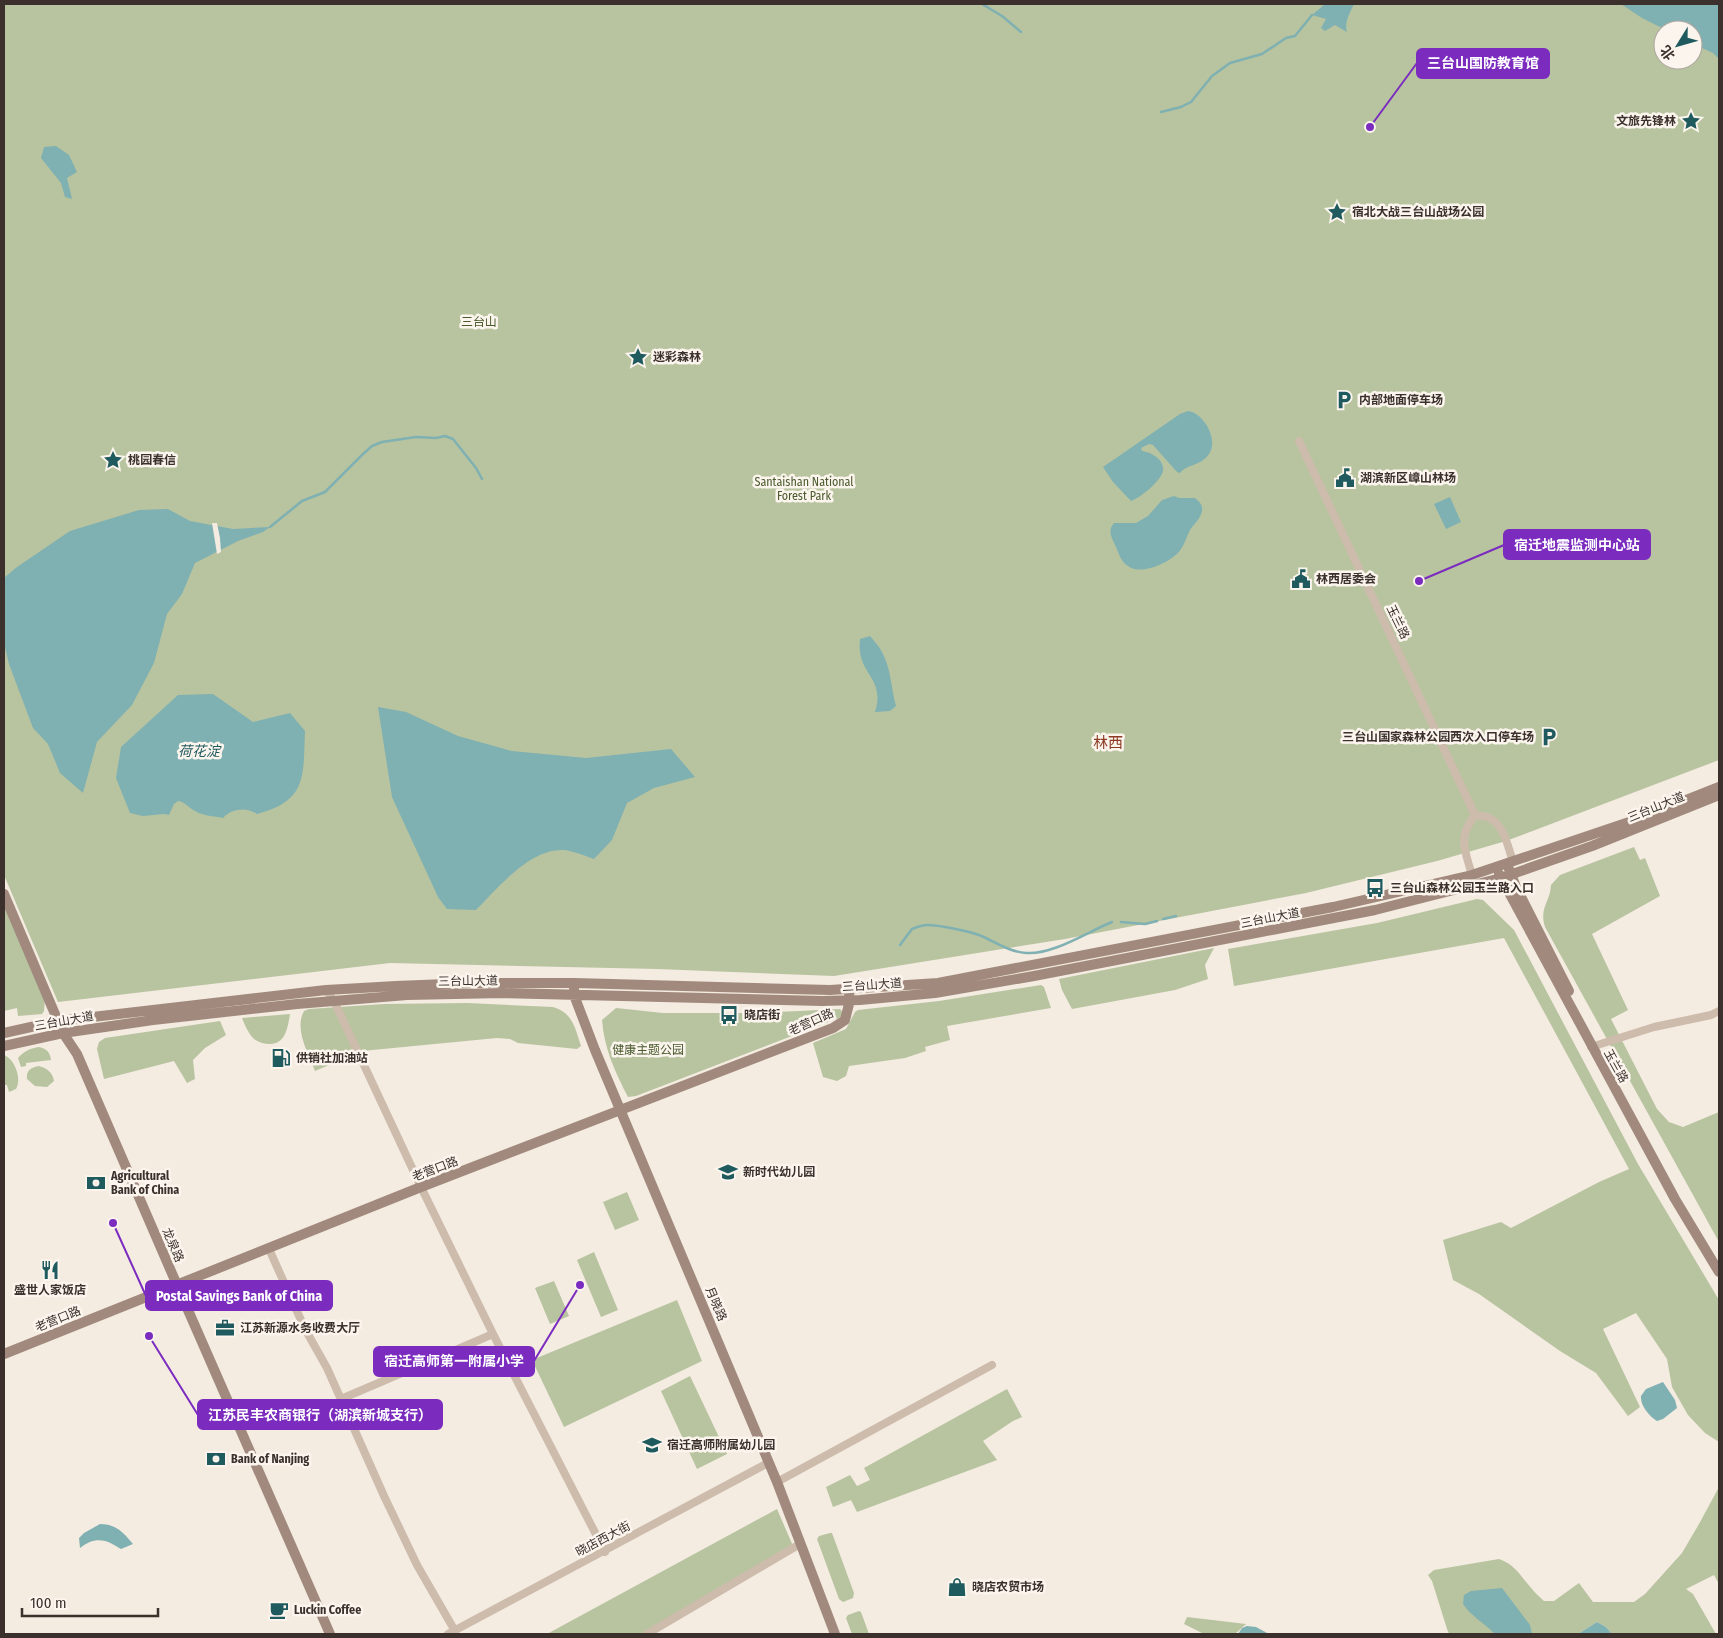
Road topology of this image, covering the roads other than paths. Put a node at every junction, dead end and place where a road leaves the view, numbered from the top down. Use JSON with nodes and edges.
{"nodes":[{"id":1,"x":1299,"y":441,"type":"dead end"},
{"id":2,"x":1719,"y":787,"type":"edge"},
{"id":3,"x":1719,"y":795,"type":"edge"},
{"id":4,"x":1475,"y":815,"type":"junction"},
{"id":5,"x":1510,"y":863,"type":"junction"},
{"id":6,"x":1496,"y":868,"type":"junction"},
{"id":7,"x":1472,"y":876,"type":"junction"},
{"id":8,"x":1506,"y":876,"type":"junction"},
{"id":9,"x":4,"y":894,"type":"edge"},
{"id":10,"x":574,"y":983,"type":"junction"},
{"id":11,"x":326,"y":990,"type":"junction"},
{"id":12,"x":574,"y":994,"type":"junction"},
{"id":13,"x":849,"y":995,"type":"junction"},
{"id":14,"x":334,"y":1001,"type":"junction"},
{"id":15,"x":1719,"y":1011,"type":"edge"},
{"id":16,"x":58,"y":1021,"type":"junction"},
{"id":17,"x":4,"y":1033,"type":"edge"},
{"id":18,"x":63,"y":1033,"type":"junction"},
{"id":19,"x":4,"y":1046,"type":"edge"},
{"id":20,"x":1594,"y":1046,"type":"junction"},
{"id":21,"x":622,"y":1110,"type":"junction"},
{"id":22,"x":421,"y":1188,"type":"junction"},
{"id":23,"x":269,"y":1248,"type":"junction"},
{"id":24,"x":1719,"y":1260,"type":"edge"},
{"id":25,"x":1719,"y":1272,"type":"edge"},
{"id":26,"x":176,"y":1285,"type":"junction"},
{"id":27,"x":493,"y":1334,"type":"junction"},
{"id":28,"x":4,"y":1354,"type":"edge"},
{"id":29,"x":992,"y":1365,"type":"dead end"},
{"id":30,"x":342,"y":1399,"type":"junction"},
{"id":31,"x":768,"y":1462,"type":"junction"},
{"id":32,"x":777,"y":1482,"type":"junction"},
{"id":33,"x":800,"y":1544,"type":"junction"},
{"id":34,"x":605,"y":1552,"type":"junction"},
{"id":35,"x":451,"y":1632,"type":"edge"},
{"id":36,"x":330,"y":1634,"type":"edge"},
{"id":37,"x":647,"y":1634,"type":"edge"},
{"id":38,"x":835,"y":1634,"type":"edge"}],
"edges":[{"from":1,"to":4,"type":"street","name":"玉兰路"},
{"from":2,"to":5,"type":"main road","name":"三台山大道"},
{"from":3,"to":8,"type":"main road","name":"三台山大道"},
{"from":4,"to":5,"type":"street","name":"玉兰路"},
{"from":4,"to":7,"type":"street"},
{"from":5,"to":6,"type":"main road","name":"三台山大道"},
{"from":5,"to":8,"type":"main road","name":"玉兰路"},
{"from":6,"to":7,"type":"main road","name":"三台山大道"},
{"from":6,"to":8,"type":"main road","name":"玉兰路"},
{"from":7,"to":13,"type":"main road","name":"三台山大道"},
{"from":8,"to":13,"type":"main road","name":"三台山大道"},
{"from":8,"to":20,"type":"main road","name":"玉兰路"},
{"from":9,"to":16,"type":"main road","name":"龙泉路"},
{"from":10,"to":11,"type":"main road","name":"三台山大道"},
{"from":10,"to":12,"type":"main road","name":"月晓路"},
{"from":10,"to":13,"type":"main road","name":"三台山大道"},
{"from":11,"to":14,"type":"street"},
{"from":11,"to":16,"type":"main road","name":"三台山大道"},
{"from":12,"to":13,"type":"main road","name":"三台山大道"},
{"from":12,"to":14,"type":"main road","name":"三台山大道"},
{"from":12,"to":21,"type":"main road","name":"月晓路"},
{"from":13,"to":21,"type":"main road","name":"老营口路"},
{"from":14,"to":18,"type":"main road","name":"三台山大道"},
{"from":14,"to":22,"type":"street"},
{"from":15,"to":20,"type":"street"},
{"from":16,"to":17,"type":"main road","name":"三台山大道"},
{"from":16,"to":18,"type":"main road","name":"龙泉路"},
{"from":18,"to":19,"type":"main road","name":"三台山大道"},
{"from":18,"to":26,"type":"main road","name":"龙泉路"},
{"from":20,"to":24,"type":"main road","name":"玉兰路"},
{"from":20,"to":25,"type":"main road","name":"玉兰路"},
{"from":21,"to":22,"type":"main road","name":"老营口路"},
{"from":21,"to":31,"type":"main road","name":"月晓路"},
{"from":22,"to":23,"type":"main road","name":"老营口路"},
{"from":22,"to":27,"type":"street"},
{"from":23,"to":26,"type":"main road","name":"老营口路"},
{"from":23,"to":30,"type":"street"},
{"from":26,"to":28,"type":"main road","name":"老营口路"},
{"from":26,"to":36,"type":"main road","name":"龙泉路"},
{"from":27,"to":30,"type":"street"},
{"from":27,"to":34,"type":"street"},
{"from":29,"to":32,"type":"street"},
{"from":30,"to":35,"type":"street"},
{"from":31,"to":32,"type":"main road","name":"月晓路"},
{"from":31,"to":34,"type":"street","name":"晓店西大街"},
{"from":32,"to":33,"type":"main road","name":"月晓路"},
{"from":33,"to":37,"type":"street"},
{"from":33,"to":38,"type":"main road","name":"月晓路"},
{"from":34,"to":35,"type":"street","name":"晓店西大街"}]}
